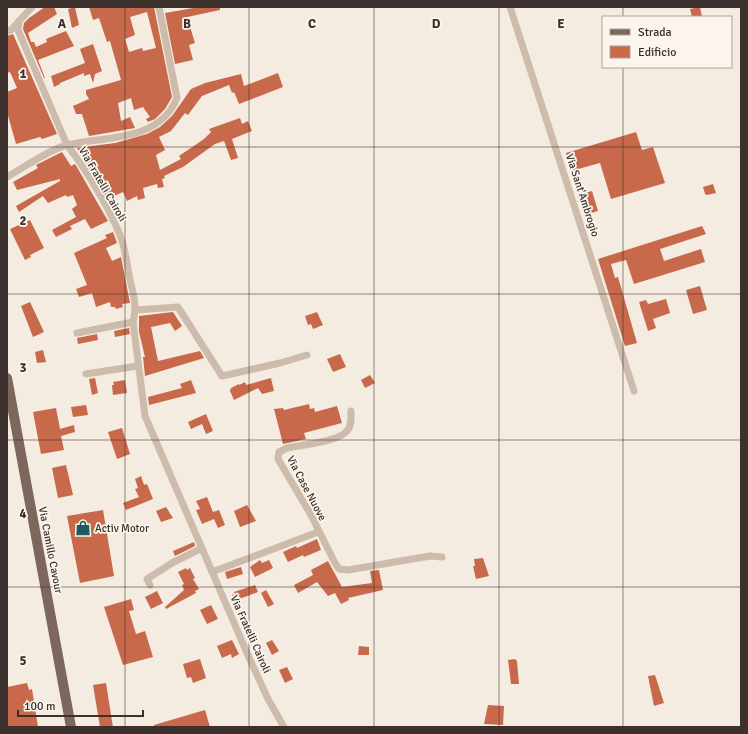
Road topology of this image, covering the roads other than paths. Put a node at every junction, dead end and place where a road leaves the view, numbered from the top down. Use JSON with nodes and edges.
{"nodes":[{"id":1,"x":32,"y":7,"type":"edge"},
{"id":2,"x":159,"y":7,"type":"edge"},
{"id":3,"x":510,"y":7,"type":"edge"},
{"id":4,"x":19,"y":21,"type":"junction"},
{"id":5,"x":7,"y":31,"type":"edge"},
{"id":6,"x":67,"y":145,"type":"junction"},
{"id":7,"x":7,"y":177,"type":"edge"},
{"id":8,"x":136,"y":310,"type":"junction"},
{"id":9,"x":133,"y":322,"type":"junction"},
{"id":10,"x":77,"y":332,"type":"dead end"},
{"id":11,"x":307,"y":355,"type":"dead end"},
{"id":12,"x":137,"y":366,"type":"junction"},
{"id":13,"x":86,"y":374,"type":"dead end"},
{"id":14,"x":7,"y":378,"type":"edge"},
{"id":15,"x":634,"y":390,"type":"dead end"},
{"id":16,"x":351,"y":411,"type":"dead end"},
{"id":17,"x":318,"y":532,"type":"junction"},
{"id":18,"x":202,"y":548,"type":"junction"},
{"id":19,"x":442,"y":557,"type":"dead end"},
{"id":20,"x":212,"y":572,"type":"junction"},
{"id":21,"x":150,"y":585,"type":"dead end"},
{"id":22,"x":71,"y":727,"type":"edge"},
{"id":23,"x":284,"y":727,"type":"edge"}],
"edges":[{"from":1,"to":4,"type":"street"},
{"from":2,"to":6,"type":"street"},
{"from":3,"to":15,"type":"street","name":"Via Sant'Ambrogio"},
{"from":4,"to":5,"type":"street"},
{"from":4,"to":6,"type":"street","name":"Via Fratelli Cairoli"},
{"from":6,"to":7,"type":"street"},
{"from":6,"to":8,"type":"street","name":"Via Fratelli Cairoli"},
{"from":8,"to":9,"type":"street","name":"Via Fratelli Cairoli"},
{"from":8,"to":11,"type":"street"},
{"from":9,"to":10,"type":"street"},
{"from":9,"to":12,"type":"street","name":"Via Fratelli Cairoli"},
{"from":12,"to":13,"type":"street"},
{"from":12,"to":18,"type":"street","name":"Via Fratelli Cairoli"},
{"from":14,"to":22,"type":"main road","name":"Via Camillo Cavour"},
{"from":16,"to":17,"type":"street","name":"Via Case Nuove"},
{"from":17,"to":19,"type":"street","name":"Via Case Nuove"},
{"from":17,"to":20,"type":"street","name":"Via Case Nuove"},
{"from":18,"to":20,"type":"street","name":"Via Fratelli Cairoli"},
{"from":18,"to":21,"type":"street"},
{"from":20,"to":23,"type":"street","name":"Via Fratelli Cairoli"}]}
